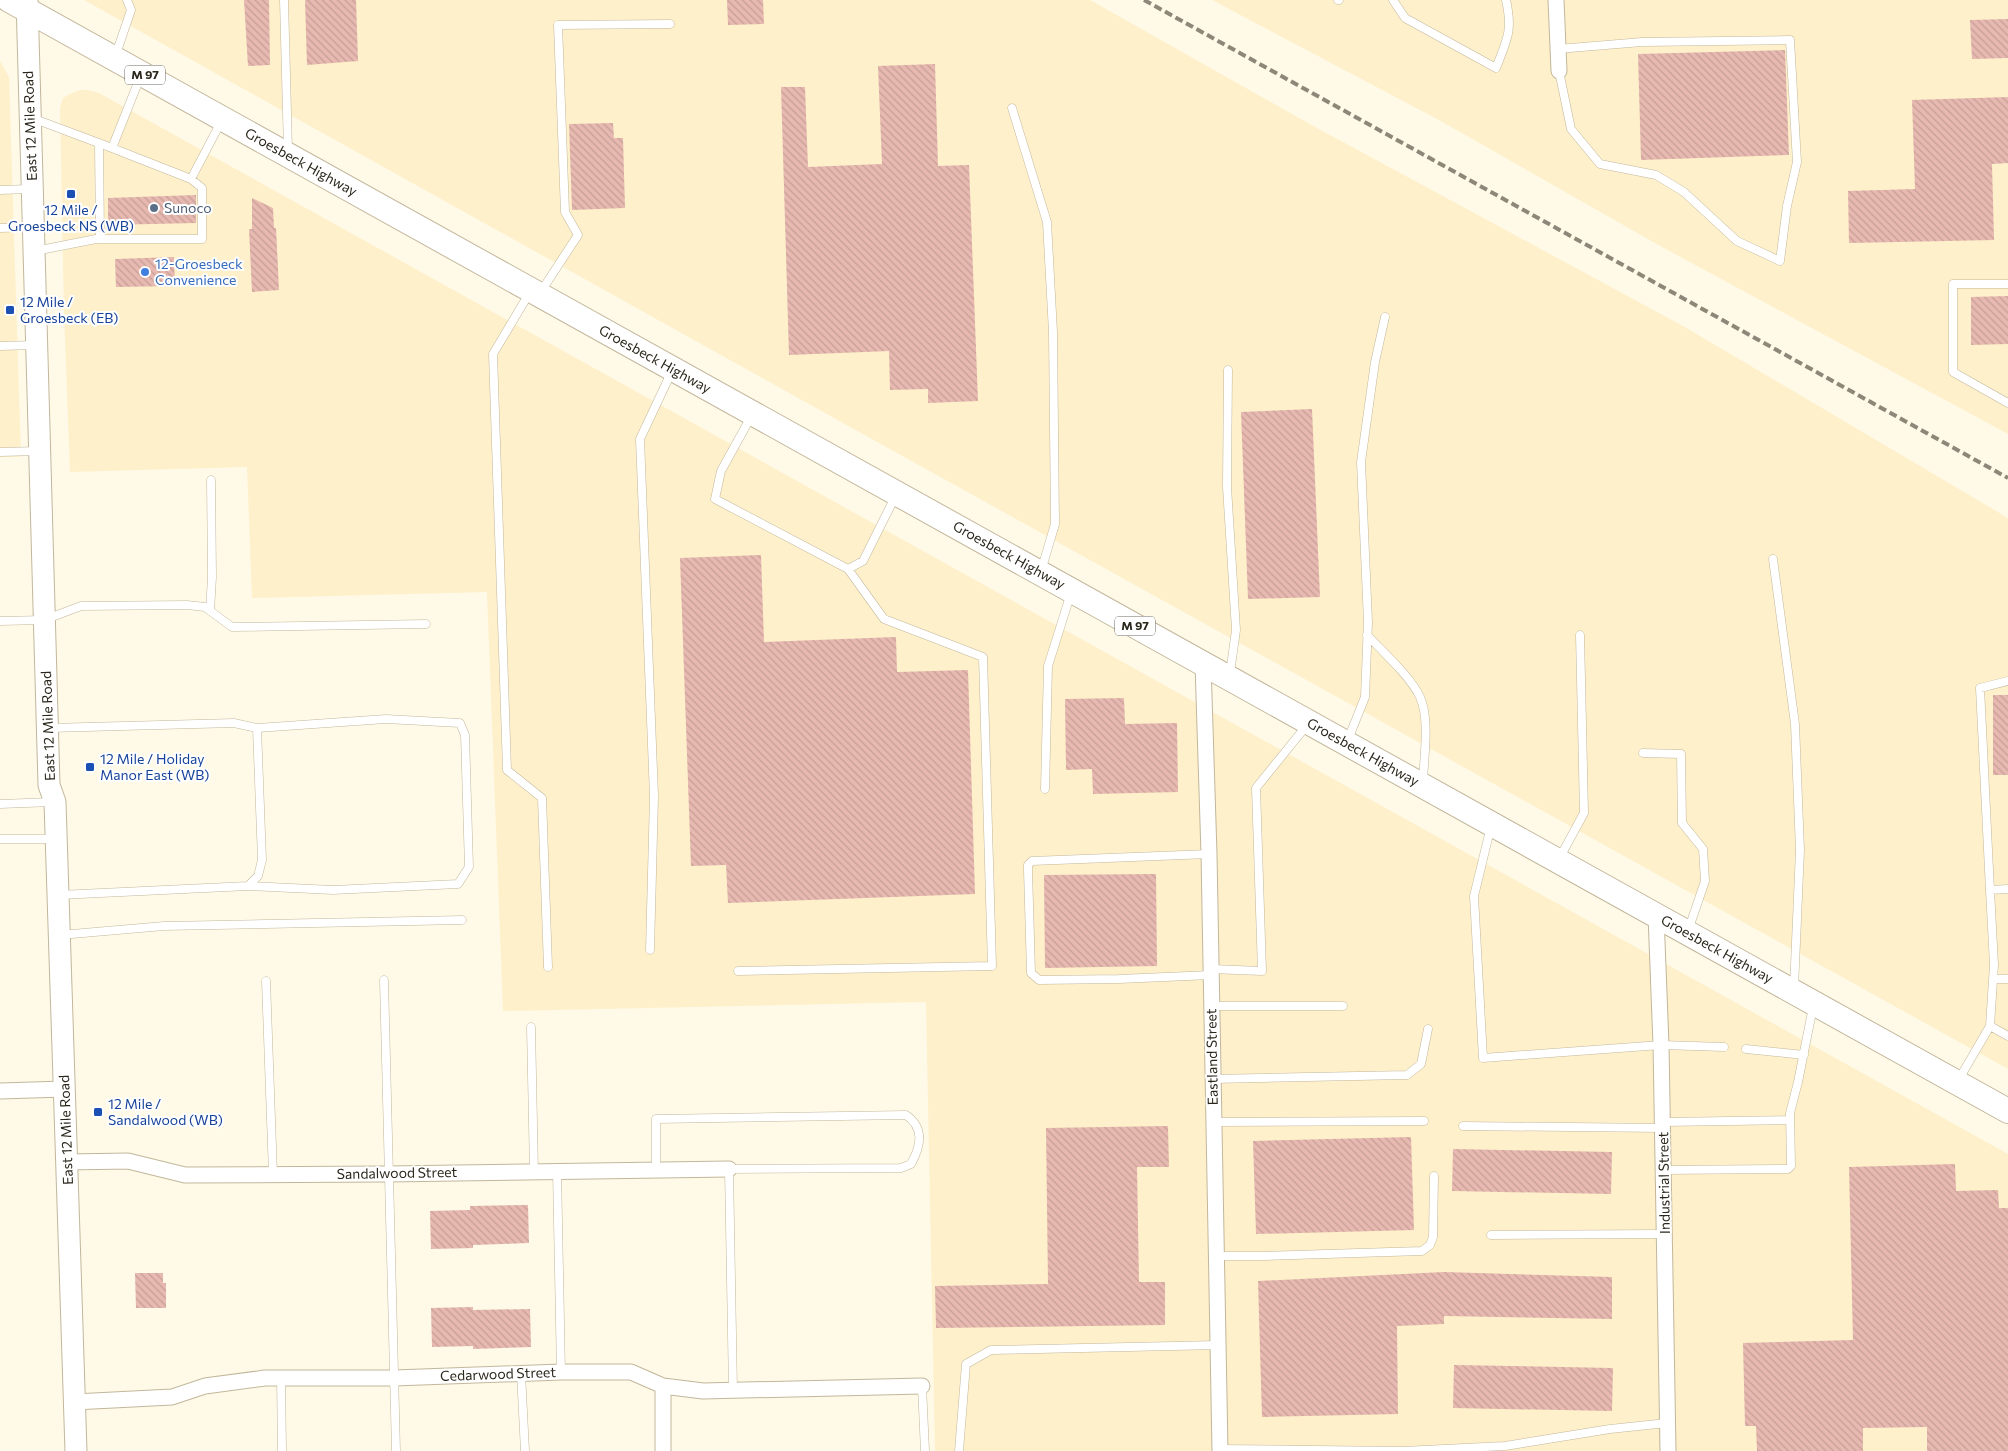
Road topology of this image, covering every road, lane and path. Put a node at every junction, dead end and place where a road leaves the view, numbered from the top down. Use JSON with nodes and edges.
{"nodes":[{"id":1,"x":127,"y":0,"type":"edge"},
{"id":2,"x":284,"y":0,"type":"edge"},
{"id":3,"x":1393,"y":0,"type":"edge"},
{"id":4,"x":1506,"y":0,"type":"edge"},
{"id":5,"x":1556,"y":0,"type":"edge"},
{"id":6,"x":21,"y":3,"type":"edge"},
{"id":7,"x":670,"y":24,"type":"dead end"},
{"id":8,"x":1558,"y":49,"type":"junction"},
{"id":9,"x":115,"y":59,"type":"junction"},
{"id":10,"x":1559,"y":71,"type":"joint"},
{"id":11,"x":142,"y":74,"type":"junction"},
{"id":12,"x":1012,"y":108,"type":"dead end"},
{"id":13,"x":30,"y":117,"type":"junction"},
{"id":14,"x":223,"y":119,"type":"junction"},
{"id":15,"x":99,"y":143,"type":"junction"},
{"id":16,"x":112,"y":148,"type":"junction"},
{"id":17,"x":288,"y":155,"type":"junction"},
{"id":18,"x":190,"y":179,"type":"junction"},
{"id":19,"x":32,"y":189,"type":"junction"},
{"id":20,"x":0,"y":190,"type":"edge"},
{"id":21,"x":33,"y":226,"type":"junction"},
{"id":22,"x":0,"y":228,"type":"edge"},
{"id":23,"x":100,"y":239,"type":"junction"},
{"id":24,"x":34,"y":251,"type":"junction"},
{"id":25,"x":2008,"y":284,"type":"edge"},
{"id":26,"x":535,"y":292,"type":"junction"},
{"id":27,"x":1385,"y":317,"type":"dead end"},
{"id":28,"x":36,"y":345,"type":"junction"},
{"id":29,"x":0,"y":346,"type":"edge"},
{"id":30,"x":673,"y":369,"type":"junction"},
{"id":31,"x":1228,"y":370,"type":"dead end"},
{"id":32,"x":2008,"y":403,"type":"edge"},
{"id":33,"x":753,"y":413,"type":"junction"},
{"id":34,"x":39,"y":450,"type":"junction"},
{"id":35,"x":0,"y":452,"type":"edge"},
{"id":36,"x":211,"y":480,"type":"dead end"},
{"id":37,"x":898,"y":493,"type":"junction"},
{"id":38,"x":1773,"y":559,"type":"dead end"},
{"id":39,"x":848,"y":569,"type":"junction"},
{"id":40,"x":1040,"y":573,"type":"junction"},
{"id":41,"x":1072,"y":591,"type":"junction"},
{"id":42,"x":210,"y":611,"type":"junction"},
{"id":43,"x":44,"y":620,"type":"junction"},
{"id":44,"x":0,"y":621,"type":"edge"},
{"id":45,"x":426,"y":624,"type":"dead end"},
{"id":46,"x":1367,"y":635,"type":"junction"},
{"id":47,"x":1580,"y":635,"type":"dead end"},
{"id":48,"x":1203,"y":664,"type":"junction"},
{"id":49,"x":1229,"y":678,"type":"junction"},
{"id":50,"x":2008,"y":681,"type":"edge"},
{"id":51,"x":1309,"y":722,"type":"junction"},
{"id":52,"x":47,"y":728,"type":"junction"},
{"id":53,"x":257,"y":728,"type":"junction"},
{"id":54,"x":1346,"y":743,"type":"junction"},
{"id":55,"x":1644,"y":753,"type":"dead end"},
{"id":56,"x":1423,"y":786,"type":"junction"},
{"id":57,"x":1045,"y":789,"type":"dead end"},
{"id":58,"x":55,"y":802,"type":"junction"},
{"id":59,"x":0,"y":804,"type":"edge"},
{"id":60,"x":1491,"y":824,"type":"junction"},
{"id":61,"x":0,"y":838,"type":"edge"},
{"id":62,"x":57,"y":839,"type":"junction"},
{"id":63,"x":1209,"y":854,"type":"junction"},
{"id":64,"x":1558,"y":861,"type":"junction"},
{"id":65,"x":248,"y":886,"type":"junction"},
{"id":66,"x":2008,"y":889,"type":"edge"},
{"id":67,"x":1990,"y":890,"type":"junction"},
{"id":68,"x":59,"y":895,"type":"junction"},
{"id":69,"x":1656,"y":915,"type":"junction"},
{"id":70,"x":462,"y":920,"type":"dead end"},
{"id":71,"x":1688,"y":933,"type":"junction"},
{"id":72,"x":60,"y":934,"type":"junction"},
{"id":73,"x":650,"y":950,"type":"dead end"},
{"id":74,"x":548,"y":967,"type":"dead end"},
{"id":75,"x":738,"y":971,"type":"dead end"},
{"id":76,"x":1211,"y":972,"type":"junction"},
{"id":77,"x":2008,"y":979,"type":"edge"},
{"id":78,"x":384,"y":980,"type":"dead end"},
{"id":79,"x":1993,"y":980,"type":"junction"},
{"id":80,"x":266,"y":981,"type":"dead end"},
{"id":81,"x":1794,"y":992,"type":"junction"},
{"id":82,"x":1814,"y":1003,"type":"junction"},
{"id":83,"x":1211,"y":1006,"type":"junction"},
{"id":84,"x":1342,"y":1006,"type":"dead end"},
{"id":85,"x":1990,"y":1026,"type":"junction"},
{"id":86,"x":530,"y":1027,"type":"dead end"},
{"id":87,"x":1428,"y":1029,"type":"dead end"},
{"id":88,"x":2008,"y":1036,"type":"edge"},
{"id":89,"x":1661,"y":1045,"type":"junction"},
{"id":90,"x":1724,"y":1047,"type":"dead end"},
{"id":91,"x":1746,"y":1049,"type":"dead end"},
{"id":92,"x":1804,"y":1055,"type":"junction"},
{"id":93,"x":1213,"y":1079,"type":"junction"},
{"id":94,"x":1957,"y":1082,"type":"junction"},
{"id":95,"x":64,"y":1089,"type":"junction"},
{"id":96,"x":0,"y":1091,"type":"edge"},
{"id":97,"x":2008,"y":1111,"type":"edge"},
{"id":98,"x":1790,"y":1120,"type":"junction"},
{"id":99,"x":1424,"y":1121,"type":"dead end"},
{"id":100,"x":1214,"y":1122,"type":"junction"},
{"id":101,"x":1663,"y":1125,"type":"junction"},
{"id":102,"x":1463,"y":1126,"type":"dead end"},
{"id":103,"x":67,"y":1162,"type":"junction"},
{"id":104,"x":729,"y":1169,"type":"junction"},
{"id":105,"x":656,"y":1170,"type":"junction"},
{"id":106,"x":1663,"y":1170,"type":"junction"},
{"id":107,"x":557,"y":1171,"type":"junction"},
{"id":108,"x":534,"y":1172,"type":"junction"},
{"id":109,"x":273,"y":1174,"type":"junction"},
{"id":110,"x":387,"y":1174,"type":"junction"},
{"id":111,"x":1434,"y":1176,"type":"dead end"},
{"id":112,"x":1664,"y":1234,"type":"junction"},
{"id":113,"x":1491,"y":1235,"type":"dead end"},
{"id":114,"x":1216,"y":1256,"type":"junction"},
{"id":115,"x":1218,"y":1345,"type":"junction"},
{"id":116,"x":561,"y":1372,"type":"junction"},
{"id":117,"x":521,"y":1373,"type":"junction"},
{"id":118,"x":281,"y":1378,"type":"junction"},
{"id":119,"x":394,"y":1378,"type":"junction"},
{"id":120,"x":662,"y":1386,"type":"junction"},
{"id":121,"x":922,"y":1386,"type":"joint"},
{"id":122,"x":733,"y":1390,"type":"junction"},
{"id":123,"x":74,"y":1402,"type":"junction"},
{"id":124,"x":1667,"y":1423,"type":"junction"},
{"id":125,"x":1505,"y":1448,"type":"edge"},
{"id":126,"x":1220,"y":1450,"type":"edge"},
{"id":127,"x":76,"y":1451,"type":"edge"},
{"id":128,"x":282,"y":1451,"type":"edge"},
{"id":129,"x":396,"y":1451,"type":"edge"},
{"id":130,"x":525,"y":1451,"type":"edge"},
{"id":131,"x":663,"y":1451,"type":"edge"},
{"id":132,"x":925,"y":1451,"type":"edge"},
{"id":133,"x":959,"y":1451,"type":"edge"},
{"id":134,"x":1668,"y":1451,"type":"edge"}],
"edges":[{"from":1,"to":9,"type":"lane"},
{"from":2,"to":17,"type":"lane"},
{"from":3,"to":4,"type":"lane"},
{"from":5,"to":8,"type":"street"},
{"from":6,"to":9,"type":"main road","name":"Groesbeck Highway","number":"M 97"},
{"from":6,"to":13,"type":"main road","name":"East 12 Mile Road"},
{"from":7,"to":26,"type":"lane"},
{"from":8,"to":10,"type":"street"},
{"from":8,"to":10,"type":"lane"},
{"from":9,"to":11,"type":"main road","name":"Groesbeck Highway","number":"M 97"},
{"from":11,"to":14,"type":"main road","name":"Groesbeck Highway","number":"M 97"},
{"from":11,"to":16,"type":"lane"},
{"from":12,"to":40,"type":"lane"},
{"from":13,"to":15,"type":"lane"},
{"from":13,"to":19,"type":"main road","name":"East 12 Mile Road"},
{"from":14,"to":17,"type":"main road","name":"Groesbeck Highway","number":"M 97"},
{"from":14,"to":18,"type":"lane"},
{"from":15,"to":16,"type":"lane"},
{"from":15,"to":23,"type":"lane"},
{"from":16,"to":18,"type":"lane"},
{"from":17,"to":26,"type":"main road","name":"Groesbeck Highway","number":"M 97"},
{"from":18,"to":23,"type":"lane"},
{"from":19,"to":20,"type":"lane"},
{"from":19,"to":21,"type":"main road","name":"East 12 Mile Road"},
{"from":21,"to":22,"type":"lane"},
{"from":21,"to":24,"type":"main road","name":"East 12 Mile Road"},
{"from":23,"to":24,"type":"lane"},
{"from":24,"to":28,"type":"main road","name":"East 12 Mile Road"},
{"from":25,"to":32,"type":"lane"},
{"from":26,"to":30,"type":"main road","name":"Groesbeck Highway","number":"M 97"},
{"from":26,"to":74,"type":"lane"},
{"from":27,"to":46,"type":"lane"},
{"from":28,"to":29,"type":"lane"},
{"from":28,"to":34,"type":"main road","name":"East 12 Mile Road"},
{"from":30,"to":33,"type":"main road","name":"Groesbeck Highway","number":"M 97"},
{"from":30,"to":73,"type":"lane"},
{"from":31,"to":49,"type":"lane"},
{"from":33,"to":37,"type":"main road","name":"Groesbeck Highway","number":"M 97"},
{"from":33,"to":39,"type":"lane"},
{"from":34,"to":35,"type":"lane"},
{"from":34,"to":43,"type":"main road","name":"East 12 Mile Road"},
{"from":36,"to":42,"type":"lane"},
{"from":37,"to":39,"type":"lane"},
{"from":37,"to":40,"type":"main road","name":"Groesbeck Highway","number":"M 97"},
{"from":38,"to":81,"type":"lane"},
{"from":39,"to":75,"type":"lane"},
{"from":40,"to":41,"type":"main road","name":"Groesbeck Highway","number":"M 97"},
{"from":41,"to":48,"type":"main road","name":"Groesbeck Highway","number":"M 97"},
{"from":41,"to":57,"type":"lane"},
{"from":42,"to":43,"type":"lane"},
{"from":42,"to":45,"type":"lane"},
{"from":43,"to":44,"type":"lane"},
{"from":43,"to":52,"type":"main road","name":"East 12 Mile Road"},
{"from":46,"to":54,"type":"lane"},
{"from":46,"to":56,"type":"lane"},
{"from":47,"to":64,"type":"lane"},
{"from":48,"to":49,"type":"main road","name":"Groesbeck Highway","number":"M 97"},
{"from":48,"to":63,"type":"street","name":"Eastland Street"},
{"from":49,"to":51,"type":"main road","name":"Groesbeck Highway","number":"M 97"},
{"from":50,"to":67,"type":"lane"},
{"from":51,"to":54,"type":"main road","name":"Groesbeck Highway","number":"M 97"},
{"from":51,"to":76,"type":"lane"},
{"from":52,"to":53,"type":"lane"},
{"from":52,"to":58,"type":"main road","name":"East 12 Mile Road"},
{"from":53,"to":65,"type":"lane"},
{"from":53,"to":65,"type":"lane"},
{"from":54,"to":56,"type":"main road","name":"Groesbeck Highway","number":"M 97"},
{"from":55,"to":71,"type":"lane"},
{"from":56,"to":60,"type":"main road","name":"Groesbeck Highway","number":"M 97"},
{"from":58,"to":59,"type":"lane"},
{"from":58,"to":62,"type":"main road","name":"East 12 Mile Road"},
{"from":60,"to":64,"type":"main road","name":"Groesbeck Highway","number":"M 97"},
{"from":60,"to":89,"type":"lane"},
{"from":61,"to":62,"type":"lane"},
{"from":62,"to":68,"type":"main road","name":"East 12 Mile Road"},
{"from":63,"to":76,"type":"street","name":"Eastland Street"},
{"from":63,"to":76,"type":"lane"},
{"from":64,"to":69,"type":"main road","name":"Groesbeck Highway","number":"M 97"},
{"from":65,"to":68,"type":"lane"},
{"from":66,"to":67,"type":"lane"},
{"from":67,"to":79,"type":"lane"},
{"from":68,"to":72,"type":"main road","name":"East 12 Mile Road"},
{"from":69,"to":71,"type":"main road","name":"Groesbeck Highway","number":"M 97"},
{"from":69,"to":89,"type":"street","name":"Industrial Street"},
{"from":70,"to":72,"type":"lane"},
{"from":71,"to":81,"type":"main road","name":"Groesbeck Highway","number":"M 97"},
{"from":72,"to":95,"type":"main road","name":"East 12 Mile Road"},
{"from":76,"to":83,"type":"street","name":"Eastland Street"},
{"from":77,"to":79,"type":"lane"},
{"from":78,"to":110,"type":"lane"},
{"from":79,"to":85,"type":"lane"},
{"from":80,"to":109,"type":"lane"},
{"from":81,"to":82,"type":"main road","name":"Groesbeck Highway","number":"M 97"},
{"from":82,"to":92,"type":"lane"},
{"from":82,"to":94,"type":"main road","name":"Groesbeck Highway","number":"M 97"},
{"from":83,"to":84,"type":"lane"},
{"from":83,"to":93,"type":"street","name":"Eastland Street"},
{"from":85,"to":88,"type":"lane"},
{"from":85,"to":94,"type":"lane"},
{"from":86,"to":108,"type":"lane"},
{"from":87,"to":93,"type":"lane"},
{"from":89,"to":90,"type":"lane"},
{"from":89,"to":101,"type":"street","name":"Industrial Street"},
{"from":91,"to":92,"type":"lane"},
{"from":92,"to":98,"type":"lane"},
{"from":93,"to":100,"type":"street","name":"Eastland Street"},
{"from":94,"to":97,"type":"main road","name":"Groesbeck Highway","number":"M 97"},
{"from":95,"to":96,"type":"street"},
{"from":95,"to":103,"type":"main road","name":"East 12 Mile Road"},
{"from":98,"to":101,"type":"lane"},
{"from":98,"to":106,"type":"lane"},
{"from":99,"to":100,"type":"lane"},
{"from":100,"to":114,"type":"street","name":"Eastland Street"},
{"from":101,"to":102,"type":"lane"},
{"from":101,"to":106,"type":"street","name":"Industrial Street"},
{"from":103,"to":109,"type":"street","name":"Sandalwood Street"},
{"from":103,"to":123,"type":"main road","name":"East 12 Mile Road"},
{"from":104,"to":105,"type":"street","name":"Sandalwood Street"},
{"from":104,"to":105,"type":"lane"},
{"from":104,"to":122,"type":"lane"},
{"from":105,"to":107,"type":"street","name":"Sandalwood Street"},
{"from":106,"to":112,"type":"street","name":"Industrial Street"},
{"from":107,"to":108,"type":"street","name":"Sandalwood Street"},
{"from":107,"to":116,"type":"lane"},
{"from":108,"to":110,"type":"street","name":"Sandalwood Street"},
{"from":109,"to":110,"type":"street","name":"Sandalwood Street"},
{"from":110,"to":119,"type":"lane"},
{"from":111,"to":114,"type":"lane"},
{"from":112,"to":113,"type":"lane"},
{"from":112,"to":124,"type":"street","name":"Industrial Street"},
{"from":114,"to":115,"type":"street","name":"Eastland Street"},
{"from":115,"to":126,"type":"street","name":"Eastland Street"},
{"from":115,"to":133,"type":"lane"},
{"from":116,"to":117,"type":"street","name":"Cedarwood Street"},
{"from":116,"to":120,"type":"street","name":"Cedarwood Street"},
{"from":117,"to":119,"type":"street","name":"Cedarwood Street"},
{"from":117,"to":130,"type":"lane"},
{"from":118,"to":119,"type":"street","name":"Cedarwood Street"},
{"from":118,"to":123,"type":"street","name":"Cedarwood Street"},
{"from":118,"to":128,"type":"lane"},
{"from":119,"to":129,"type":"lane"},
{"from":120,"to":122,"type":"street","name":"Cedarwood Street"},
{"from":120,"to":131,"type":"street"},
{"from":121,"to":122,"type":"street","name":"Cedarwood Street"},
{"from":121,"to":132,"type":"lane"},
{"from":123,"to":127,"type":"main road","name":"East 12 Mile Road"},
{"from":124,"to":125,"type":"lane"},
{"from":124,"to":134,"type":"street","name":"Industrial Street"},
{"from":125,"to":126,"type":"lane"}]}
